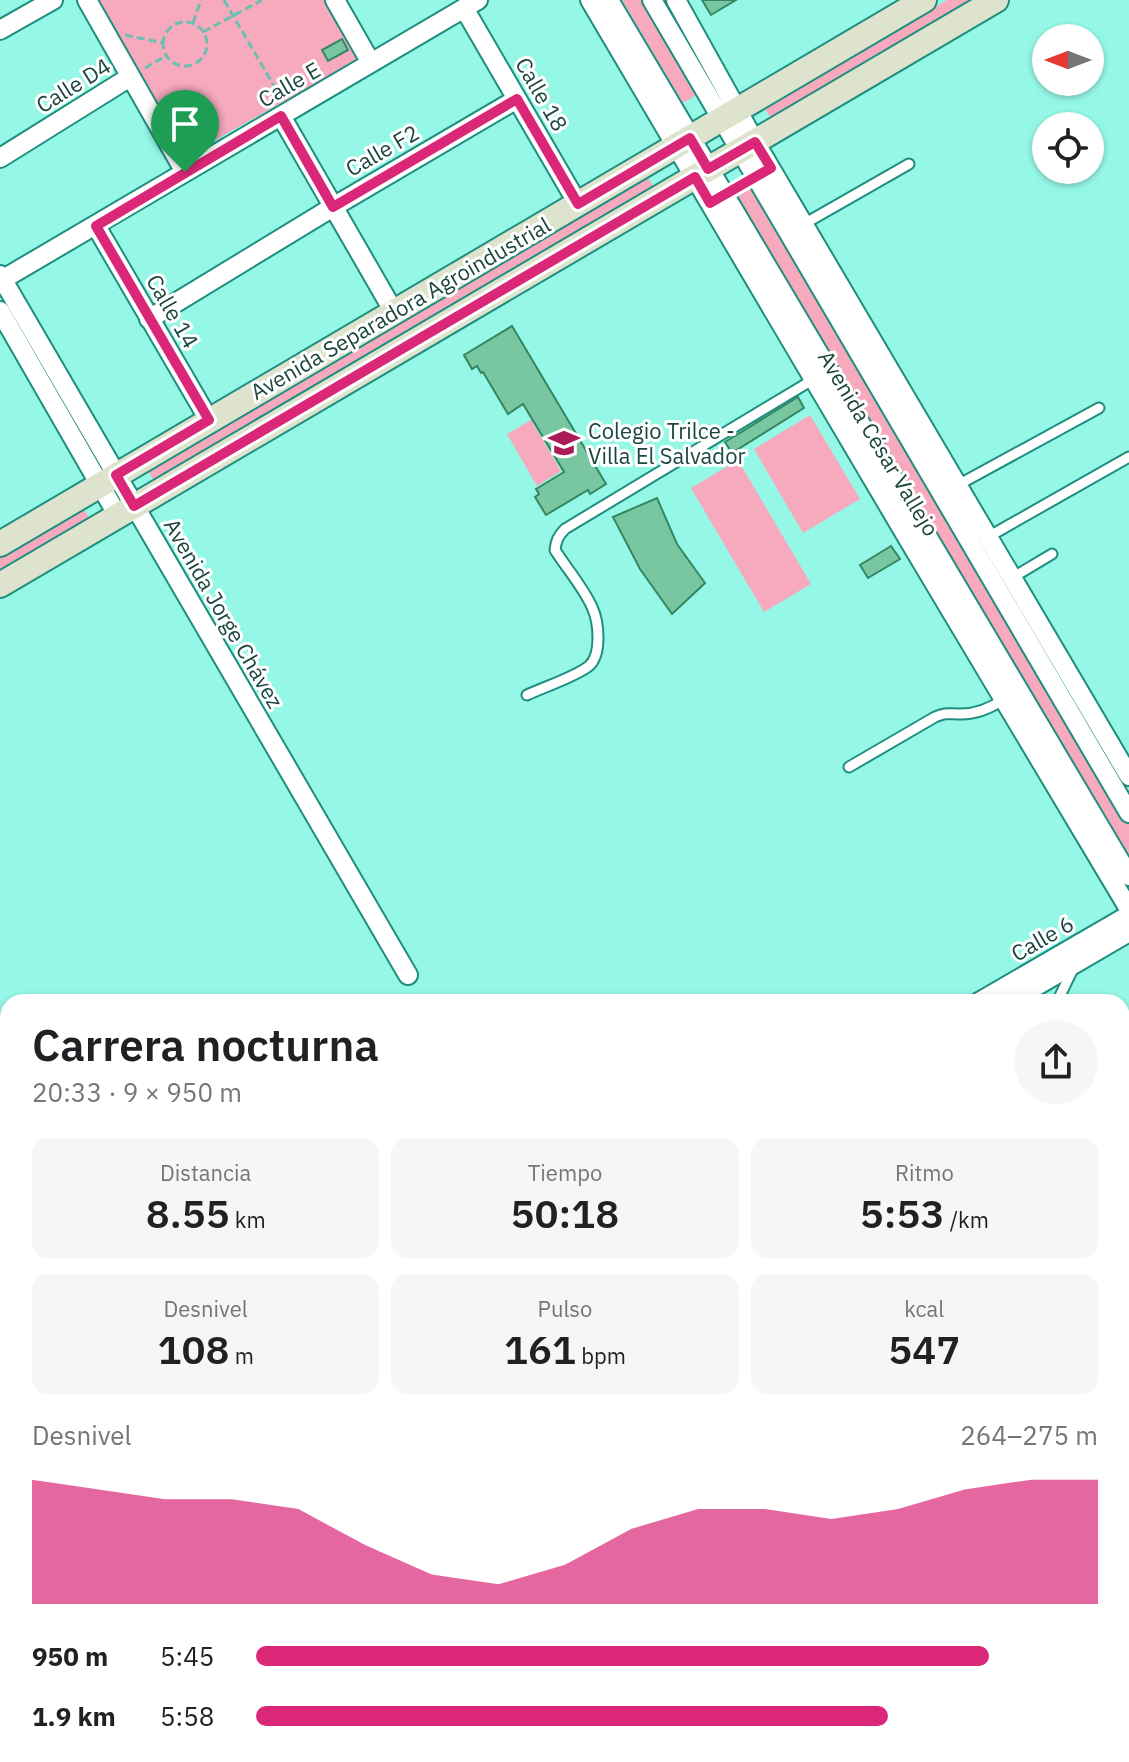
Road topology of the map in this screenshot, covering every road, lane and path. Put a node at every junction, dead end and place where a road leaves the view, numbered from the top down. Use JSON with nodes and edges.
{"nodes":[{"id":1,"x":53,"y":0,"type":"edge"},
{"id":2,"x":87,"y":0,"type":"edge"},
{"id":3,"x":201,"y":0,"type":"edge"},
{"id":4,"x":224,"y":0,"type":"edge"},
{"id":5,"x":262,"y":0,"type":"edge"},
{"id":6,"x":335,"y":0,"type":"edge"},
{"id":7,"x":590,"y":0,"type":"edge"},
{"id":8,"x":609,"y":0,"type":"edge"},
{"id":9,"x":652,"y":0,"type":"edge"},
{"id":10,"x":676,"y":0,"type":"edge"},
{"id":11,"x":924,"y":0,"type":"edge"},
{"id":12,"x":996,"y":0,"type":"edge"},
{"id":13,"x":471,"y":4,"type":"edge"},
{"id":14,"x":233,"y":16,"type":"junction"},
{"id":15,"x":193,"y":23,"type":"junction"},
{"id":16,"x":0,"y":30,"type":"edge"},
{"id":17,"x":203,"y":32,"type":"junction"},
{"id":18,"x":121,"y":35,"type":"dead end"},
{"id":19,"x":163,"y":43,"type":"junction"},
{"id":20,"x":166,"y":56,"type":"junction"},
{"id":21,"x":371,"y":63,"type":"junction"},
{"id":22,"x":130,"y":77,"type":"junction"},
{"id":23,"x":517,"y":99,"type":"junction"},
{"id":24,"x":285,"y":114,"type":"junction"},
{"id":25,"x":729,"y":115,"type":"junction"},
{"id":26,"x":683,"y":142,"type":"junction"},
{"id":27,"x":748,"y":146,"type":"junction"},
{"id":28,"x":0,"y":158,"type":"edge"},
{"id":29,"x":909,"y":164,"type":"dead end"},
{"id":30,"x":185,"y":172,"type":"junction"},
{"id":31,"x":702,"y":173,"type":"junction"},
{"id":32,"x":578,"y":204,"type":"junction"},
{"id":33,"x":333,"y":207,"type":"junction"},
{"id":34,"x":804,"y":224,"type":"junction"},
{"id":35,"x":96,"y":226,"type":"junction"},
{"id":36,"x":1,"y":279,"type":"edge"},
{"id":37,"x":0,"y":311,"type":"edge"},
{"id":38,"x":394,"y":312,"type":"junction"},
{"id":39,"x":149,"y":319,"type":"junction"},
{"id":40,"x":814,"y":379,"type":"junction"},
{"id":41,"x":1099,"y":408,"type":"dead end"},
{"id":42,"x":209,"y":420,"type":"junction"},
{"id":43,"x":1129,"y":457,"type":"edge"},
{"id":44,"x":108,"y":480,"type":"junction"},
{"id":45,"x":958,"y":485,"type":"junction"},
{"id":46,"x":126,"y":511,"type":"junction"},
{"id":47,"x":3,"y":535,"type":"edge"},
{"id":48,"x":988,"y":537,"type":"junction"},
{"id":49,"x":1052,"y":554,"type":"dead end"},
{"id":50,"x":1012,"y":578,"type":"junction"},
{"id":51,"x":0,"y":585,"type":"edge"},
{"id":52,"x":527,"y":695,"type":"dead end"},
{"id":53,"x":1004,"y":699,"type":"junction"},
{"id":54,"x":849,"y":767,"type":"dead end"},
{"id":55,"x":1129,"y":776,"type":"edge"},
{"id":56,"x":1129,"y":813,"type":"edge"},
{"id":57,"x":1129,"y":876,"type":"edge"},
{"id":58,"x":1129,"y":909,"type":"edge"},
{"id":59,"x":1129,"y":915,"type":"edge"},
{"id":60,"x":1129,"y":932,"type":"edge"},
{"id":61,"x":1098,"y":942,"type":"junction"},
{"id":62,"x":1076,"y":963,"type":"junction"},
{"id":63,"x":1052,"y":968,"type":"junction"},
{"id":64,"x":408,"y":975,"type":"dead end"},
{"id":65,"x":996,"y":994,"type":"edge"},
{"id":66,"x":1019,"y":994,"type":"edge"},
{"id":67,"x":1061,"y":994,"type":"edge"}],
"edges":[{"from":1,"to":16,"type":"street"},
{"from":2,"to":22,"type":"street"},
{"from":3,"to":15,"type":"path"},
{"from":4,"to":14,"type":"path"},
{"from":5,"to":14,"type":"path"},
{"from":6,"to":21,"type":"street"},
{"from":7,"to":26,"type":"street","name":"Avenida César Vallejo"},
{"from":8,"to":26,"type":"street","name":"Avenida César Vallejo"},
{"from":9,"to":25,"type":"street","name":"Avenida César Vallejo"},
{"from":10,"to":25,"type":"street","name":"Avenida César Vallejo"},
{"from":11,"to":25,"type":"street","name":"Avenida Separadora Agroindustrial"},
{"from":12,"to":27,"type":"street","name":"Avenida Separadora Agroindustrial"},
{"from":13,"to":21,"type":"street","name":"Calle E"},
{"from":13,"to":23,"type":"street","name":"Calle 18"},
{"from":14,"to":17,"type":"path"},
{"from":14,"to":24,"type":"path"},
{"from":15,"to":17,"type":"path"},
{"from":15,"to":19,"type":"path"},
{"from":17,"to":20,"type":"path"},
{"from":18,"to":19,"type":"path"},
{"from":19,"to":20,"type":"path"},
{"from":20,"to":22,"type":"path"},
{"from":21,"to":24,"type":"street","name":"Calle E"},
{"from":22,"to":28,"type":"street","name":"Calle D4"},
{"from":22,"to":30,"type":"street"},
{"from":23,"to":32,"type":"street","name":"Calle 18"},
{"from":23,"to":33,"type":"street","name":"Calle F2"},
{"from":24,"to":30,"type":"street","name":"Calle E"},
{"from":24,"to":33,"type":"street"},
{"from":25,"to":26,"type":"street","name":"Avenida Separadora Agroindustrial"},
{"from":25,"to":27,"type":"street","name":"Avenida César Vallejo"},
{"from":26,"to":31,"type":"street","name":"Avenida César Vallejo"},
{"from":26,"to":32,"type":"street","name":"Avenida Separadora Agroindustrial"},
{"from":27,"to":31,"type":"street","name":"Avenida Separadora Agroindustrial"},
{"from":27,"to":34,"type":"street","name":"Avenida César Vallejo"},
{"from":27,"to":56,"type":"street","name":"Avenida César Vallejo"},
{"from":29,"to":34,"type":"lane"},
{"from":30,"to":35,"type":"street","name":"Calle E"},
{"from":31,"to":40,"type":"street","name":"Avenida César Vallejo"},
{"from":31,"to":46,"type":"street","name":"Avenida Separadora Agroindustrial"},
{"from":31,"to":57,"type":"street","name":"Avenida César Vallejo"},
{"from":32,"to":38,"type":"street","name":"Avenida Separadora Agroindustrial"},
{"from":33,"to":38,"type":"street"},
{"from":33,"to":39,"type":"street","name":"Calle F2"},
{"from":34,"to":45,"type":"street","name":"Avenida César Vallejo"},
{"from":35,"to":36,"type":"street","name":"Calle E"},
{"from":35,"to":39,"type":"street","name":"Calle 14"},
{"from":36,"to":44,"type":"street","name":"Avenida Jorge Chávez"},
{"from":37,"to":44,"type":"street","name":"Avenida Jorge Chávez"},
{"from":38,"to":42,"type":"street","name":"Avenida Separadora Agroindustrial"},
{"from":39,"to":42,"type":"street","name":"Calle 14"},
{"from":40,"to":52,"type":"lane"},
{"from":40,"to":53,"type":"street","name":"Avenida César Vallejo"},
{"from":41,"to":45,"type":"lane"},
{"from":42,"to":44,"type":"street","name":"Avenida Separadora Agroindustrial"},
{"from":43,"to":48,"type":"lane"},
{"from":44,"to":46,"type":"street","name":"Avenida Jorge Chávez"},
{"from":44,"to":47,"type":"street","name":"Avenida Separadora Agroindustrial"},
{"from":45,"to":48,"type":"street","name":"Avenida César Vallejo"},
{"from":46,"to":51,"type":"street","name":"Avenida Separadora Agroindustrial"},
{"from":46,"to":64,"type":"street","name":"Avenida Jorge Chávez"},
{"from":48,"to":50,"type":"street","name":"Avenida César Vallejo"},
{"from":49,"to":50,"type":"lane"},
{"from":50,"to":55,"type":"street","name":"Avenida César Vallejo"},
{"from":53,"to":54,"type":"lane"},
{"from":53,"to":58,"type":"street","name":"Avenida César Vallejo"},
{"from":59,"to":61,"type":"street","name":"Calle 6"},
{"from":60,"to":61,"type":"street","name":"Calle 6"},
{"from":61,"to":62,"type":"street","name":"Calle 6"},
{"from":61,"to":63,"type":"street","name":"Calle 6"},
{"from":62,"to":63,"type":"street","name":"Calle 6"},
{"from":62,"to":67,"type":"lane"},
{"from":63,"to":65,"type":"street","name":"Calle 6"},
{"from":63,"to":66,"type":"street","name":"Calle 6"}]}
